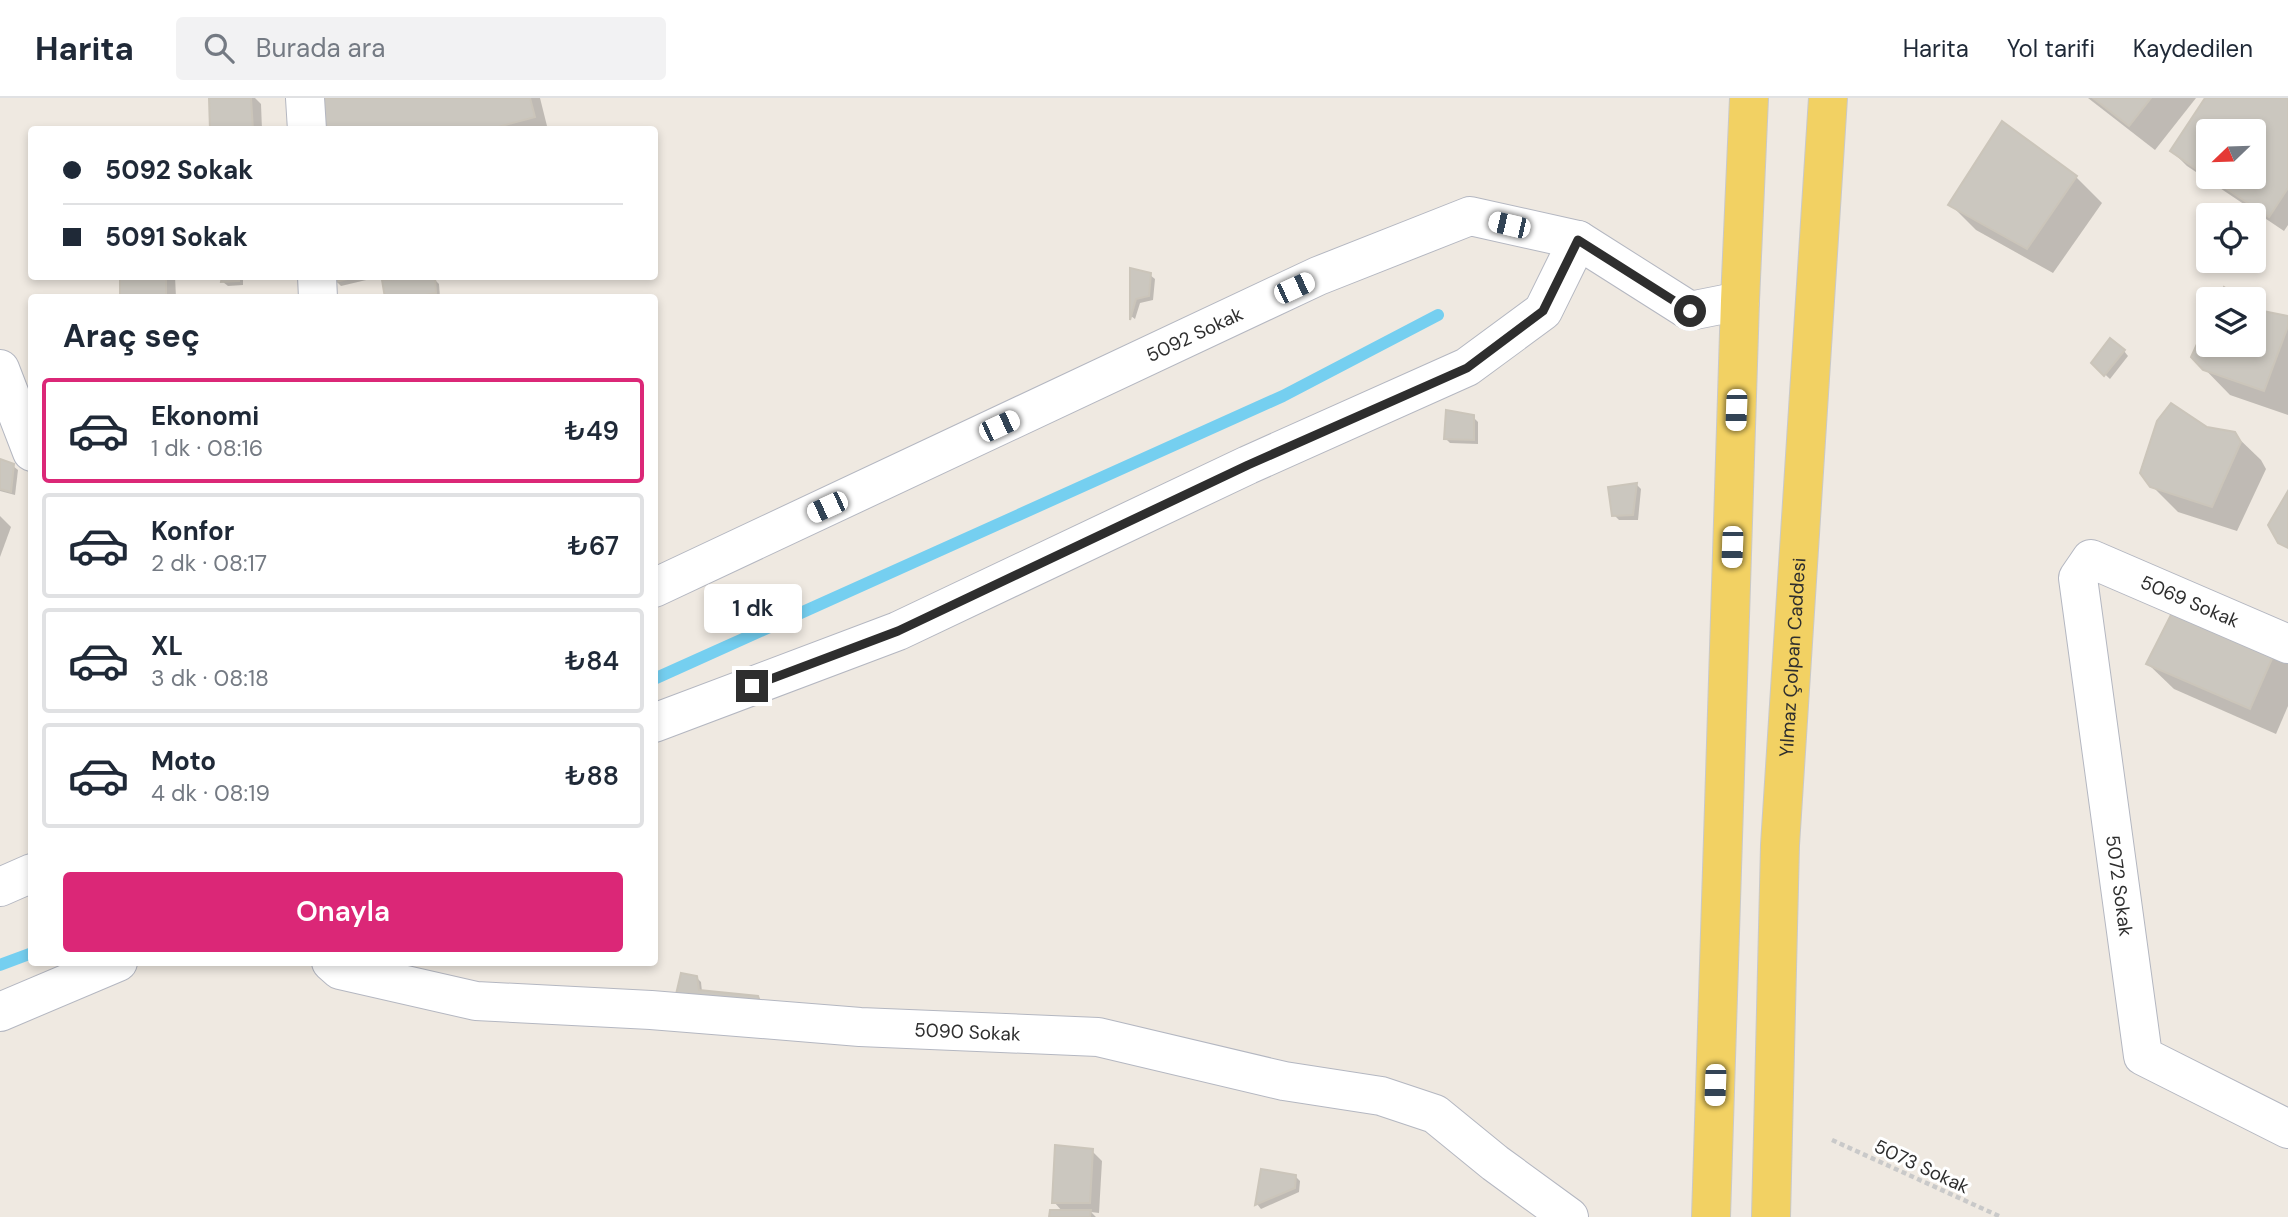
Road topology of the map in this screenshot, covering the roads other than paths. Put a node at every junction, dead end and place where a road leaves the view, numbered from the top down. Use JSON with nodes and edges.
{"nodes":[{"id":1,"x":305,"y":98,"type":"edge"},
{"id":2,"x":1749,"y":98,"type":"edge"},
{"id":3,"x":1828,"y":98,"type":"edge"},
{"id":4,"x":307,"y":126,"type":"edge"},
{"id":5,"x":1578,"y":240,"type":"junction"},
{"id":6,"x":1740,"y":301,"type":"junction"},
{"id":7,"x":0,"y":369,"type":"edge"},
{"id":8,"x":28,"y":442,"type":"edge"},
{"id":9,"x":2091,"y":559,"type":"joint"},
{"id":10,"x":658,"y":586,"type":"edge"},
{"id":11,"x":2288,"y":643,"type":"edge"},
{"id":12,"x":658,"y":721,"type":"edge"},
{"id":13,"x":28,"y":875,"type":"edge"},
{"id":14,"x":0,"y":887,"type":"edge"},
{"id":15,"x":109,"y":966,"type":"edge"},
{"id":16,"x":336,"y":966,"type":"edge"},
{"id":17,"x":0,"y":1012,"type":"edge"},
{"id":18,"x":2288,"y":1129,"type":"edge"},
{"id":19,"x":1569,"y":1217,"type":"edge"},
{"id":20,"x":1711,"y":1217,"type":"edge"},
{"id":21,"x":1771,"y":1217,"type":"edge"}],
"edges":[{"from":1,"to":4,"type":"street"},
{"from":2,"to":6,"type":"main road"},
{"from":3,"to":21,"type":"main road","name":"Yılmaz Çolpan Caddesi"},
{"from":5,"to":6,"type":"street","name":"5092 Sokak"},
{"from":5,"to":10,"type":"street","name":"5092 Sokak"},
{"from":5,"to":12,"type":"street"},
{"from":6,"to":20,"type":"main road"},
{"from":7,"to":8,"type":"street"},
{"from":9,"to":11,"type":"street","name":"5069 Sokak"},
{"from":9,"to":18,"type":"street","name":"5072 Sokak"},
{"from":13,"to":14,"type":"street"},
{"from":15,"to":17,"type":"street"},
{"from":16,"to":19,"type":"street","name":"5090 Sokak"}]}
